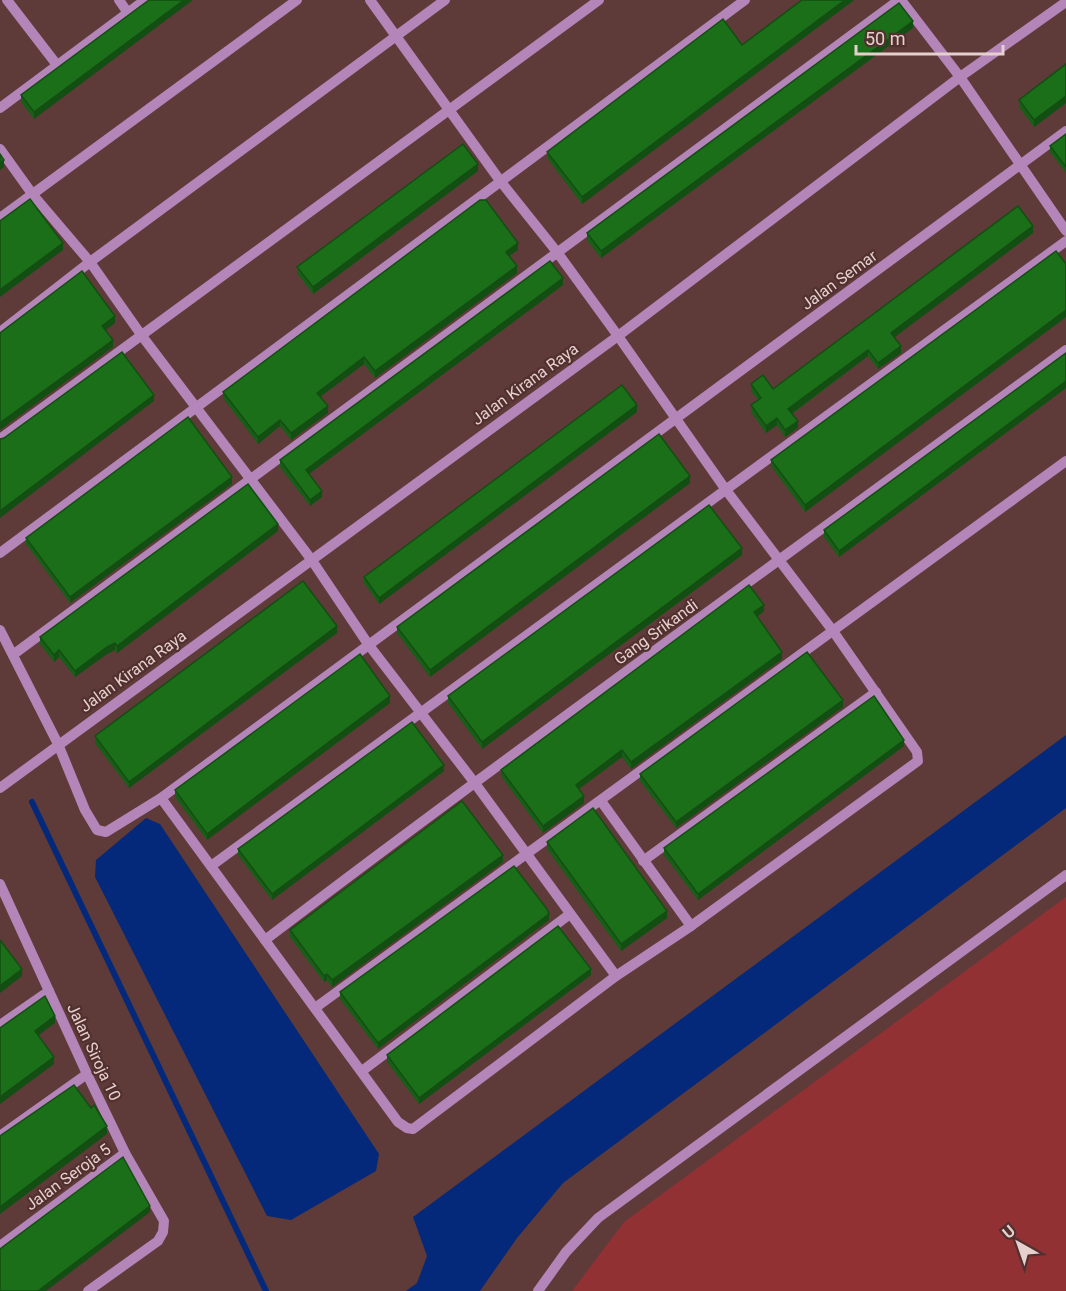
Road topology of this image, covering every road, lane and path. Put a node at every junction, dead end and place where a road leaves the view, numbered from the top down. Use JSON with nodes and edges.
{"nodes":[{"id":1,"x":8,"y":0,"type":"edge"},
{"id":2,"x":119,"y":0,"type":"edge"},
{"id":3,"x":146,"y":0,"type":"edge"},
{"id":4,"x":297,"y":0,"type":"edge"},
{"id":5,"x":370,"y":0,"type":"edge"},
{"id":6,"x":445,"y":0,"type":"edge"},
{"id":7,"x":599,"y":0,"type":"edge"},
{"id":8,"x":745,"y":0,"type":"edge"},
{"id":9,"x":900,"y":0,"type":"edge"},
{"id":10,"x":1066,"y":2,"type":"edge"},
{"id":11,"x":128,"y":13,"type":"junction"},
{"id":12,"x":397,"y":35,"type":"junction"},
{"id":13,"x":57,"y":65,"type":"junction"},
{"id":14,"x":960,"y":77,"type":"junction"},
{"id":15,"x":0,"y":108,"type":"edge"},
{"id":16,"x":449,"y":108,"type":"junction"},
{"id":17,"x":1066,"y":131,"type":"edge"},
{"id":18,"x":0,"y":149,"type":"edge"},
{"id":19,"x":1021,"y":164,"type":"junction"},
{"id":20,"x":501,"y":182,"type":"junction"},
{"id":21,"x":33,"y":195,"type":"junction"},
{"id":22,"x":0,"y":218,"type":"edge"},
{"id":23,"x":1066,"y":231,"type":"edge"},
{"id":24,"x":1066,"y":241,"type":"edge"},
{"id":25,"x":557,"y":252,"type":"junction"},
{"id":26,"x":90,"y":262,"type":"junction"},
{"id":27,"x":0,"y":332,"type":"edge"},
{"id":28,"x":142,"y":336,"type":"junction"},
{"id":29,"x":618,"y":336,"type":"junction"},
{"id":30,"x":1066,"y":350,"type":"edge"},
{"id":31,"x":196,"y":408,"type":"junction"},
{"id":32,"x":675,"y":419,"type":"junction"},
{"id":33,"x":0,"y":439,"type":"edge"},
{"id":34,"x":1066,"y":461,"type":"edge"},
{"id":35,"x":248,"y":478,"type":"junction"},
{"id":36,"x":726,"y":490,"type":"junction"},
{"id":37,"x":0,"y":553,"type":"edge"},
{"id":38,"x":311,"y":559,"type":"junction"},
{"id":39,"x":780,"y":562,"type":"junction"},
{"id":40,"x":0,"y":630,"type":"edge"},
{"id":41,"x":833,"y":631,"type":"junction"},
{"id":42,"x":368,"y":644,"type":"junction"},
{"id":43,"x":14,"y":654,"type":"junction"},
{"id":44,"x":876,"y":692,"type":"junction"},
{"id":45,"x":420,"y":714,"type":"junction"},
{"id":46,"x":58,"y":744,"type":"junction"},
{"id":47,"x":474,"y":782,"type":"junction"},
{"id":48,"x":1,"y":787,"type":"edge"},
{"id":49,"x":162,"y":798,"type":"junction"},
{"id":50,"x":601,"y":801,"type":"junction"},
{"id":51,"x":526,"y":853,"type":"junction"},
{"id":52,"x":643,"y":861,"type":"junction"},
{"id":53,"x":211,"y":866,"type":"junction"},
{"id":54,"x":1066,"y":875,"type":"edge"},
{"id":55,"x":0,"y":884,"type":"edge"},
{"id":56,"x":10,"y":907,"type":"junction"},
{"id":57,"x":0,"y":914,"type":"edge"},
{"id":58,"x":570,"y":914,"type":"junction"},
{"id":59,"x":691,"y":926,"type":"junction"},
{"id":60,"x":265,"y":940,"type":"junction"},
{"id":61,"x":616,"y":976,"type":"junction"},
{"id":62,"x":49,"y":991,"type":"junction"},
{"id":63,"x":315,"y":1008,"type":"junction"},
{"id":64,"x":0,"y":1024,"type":"edge"},
{"id":65,"x":362,"y":1071,"type":"junction"},
{"id":66,"x":87,"y":1074,"type":"junction"},
{"id":67,"x":0,"y":1136,"type":"edge"},
{"id":68,"x":125,"y":1154,"type":"junction"},
{"id":69,"x":0,"y":1245,"type":"edge"},
{"id":70,"x":88,"y":1291,"type":"edge"},
{"id":71,"x":538,"y":1291,"type":"edge"}],
"edges":[{"from":1,"to":13,"type":"street"},
{"from":2,"to":11,"type":"street"},
{"from":3,"to":11,"type":"street"},
{"from":4,"to":21,"type":"street"},
{"from":5,"to":12,"type":"street"},
{"from":6,"to":12,"type":"street"},
{"from":7,"to":16,"type":"street"},
{"from":8,"to":20,"type":"street"},
{"from":9,"to":14,"type":"street"},
{"from":9,"to":25,"type":"street"},
{"from":10,"to":14,"type":"street","name":"Jalan Kirana Raya"},
{"from":11,"to":13,"type":"street"},
{"from":12,"to":16,"type":"street"},
{"from":12,"to":26,"type":"street"},
{"from":13,"to":15,"type":"street"},
{"from":14,"to":19,"type":"street"},
{"from":14,"to":29,"type":"street","name":"Jalan Kirana Raya"},
{"from":16,"to":20,"type":"street"},
{"from":16,"to":28,"type":"street"},
{"from":17,"to":19,"type":"street","name":"Jalan Semar"},
{"from":18,"to":21,"type":"street"},
{"from":19,"to":23,"type":"street"},
{"from":19,"to":32,"type":"street","name":"Jalan Semar"},
{"from":20,"to":25,"type":"street"},
{"from":20,"to":31,"type":"street"},
{"from":21,"to":22,"type":"street"},
{"from":21,"to":26,"type":"street"},
{"from":24,"to":36,"type":"street"},
{"from":25,"to":29,"type":"street"},
{"from":25,"to":35,"type":"street"},
{"from":26,"to":27,"type":"street"},
{"from":26,"to":28,"type":"street"},
{"from":28,"to":31,"type":"street"},
{"from":28,"to":33,"type":"street"},
{"from":29,"to":32,"type":"street"},
{"from":29,"to":38,"type":"street","name":"Jalan Kirana Raya"},
{"from":30,"to":39,"type":"street","name":"Gang Srikandi"},
{"from":31,"to":35,"type":"street"},
{"from":31,"to":37,"type":"street"},
{"from":32,"to":36,"type":"street"},
{"from":32,"to":42,"type":"street","name":"Jalan Semar"},
{"from":34,"to":41,"type":"street"},
{"from":35,"to":38,"type":"street"},
{"from":35,"to":43,"type":"street"},
{"from":36,"to":39,"type":"street"},
{"from":36,"to":45,"type":"street"},
{"from":38,"to":42,"type":"street"},
{"from":38,"to":46,"type":"street","name":"Jalan Kirana Raya"},
{"from":39,"to":41,"type":"street"},
{"from":39,"to":47,"type":"street","name":"Gang Srikandi"},
{"from":40,"to":43,"type":"street"},
{"from":41,"to":44,"type":"street"},
{"from":41,"to":50,"type":"street"},
{"from":42,"to":45,"type":"street"},
{"from":42,"to":49,"type":"street","name":"Jalan Semar"},
{"from":43,"to":46,"type":"street"},
{"from":44,"to":52,"type":"street"},
{"from":44,"to":59,"type":"street"},
{"from":45,"to":47,"type":"street"},
{"from":45,"to":53,"type":"street"},
{"from":46,"to":48,"type":"street","name":"Jalan Kirana Raya"},
{"from":46,"to":49,"type":"street","name":"Jalan Semar"},
{"from":47,"to":51,"type":"street"},
{"from":47,"to":60,"type":"street","name":"Gang Srikandi"},
{"from":49,"to":53,"type":"street"},
{"from":50,"to":51,"type":"street"},
{"from":50,"to":52,"type":"street"},
{"from":51,"to":58,"type":"street"},
{"from":51,"to":63,"type":"street"},
{"from":52,"to":59,"type":"street"},
{"from":53,"to":60,"type":"street"},
{"from":54,"to":71,"type":"street"},
{"from":55,"to":56,"type":"street","name":"Jalan Siroja 10"},
{"from":56,"to":57,"type":"street"},
{"from":56,"to":62,"type":"street","name":"Jalan Siroja 10"},
{"from":58,"to":61,"type":"street"},
{"from":58,"to":65,"type":"street"},
{"from":59,"to":61,"type":"street"},
{"from":60,"to":63,"type":"street"},
{"from":61,"to":65,"type":"street"},
{"from":62,"to":64,"type":"street"},
{"from":62,"to":66,"type":"street","name":"Jalan Siroja 10"},
{"from":63,"to":65,"type":"street"},
{"from":66,"to":67,"type":"street"},
{"from":66,"to":68,"type":"street","name":"Jalan Siroja 10"},
{"from":68,"to":69,"type":"street","name":"Jalan Seroja 5"},
{"from":68,"to":70,"type":"street","name":"Jalan Siroja 10"}]}
